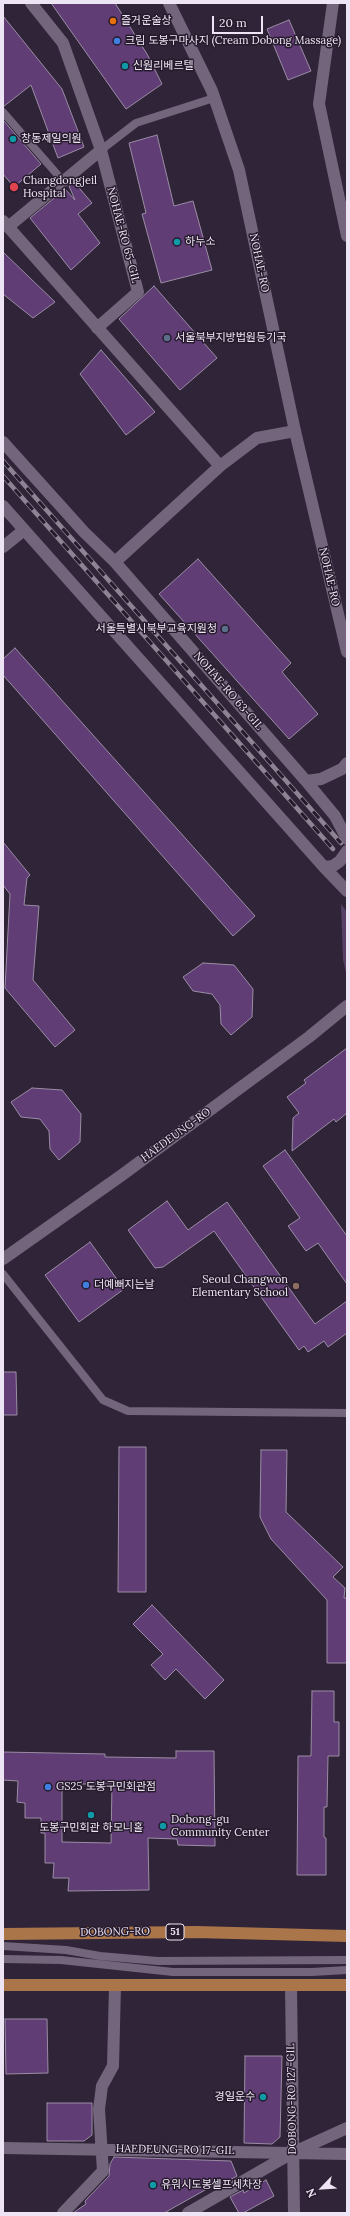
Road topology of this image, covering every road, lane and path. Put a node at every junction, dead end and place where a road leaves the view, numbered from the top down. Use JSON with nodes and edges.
{"nodes":[{"id":1,"x":31,"y":3,"type":"edge"},
{"id":2,"x":169,"y":3,"type":"edge"},
{"id":3,"x":333,"y":3,"type":"edge"},
{"id":4,"x":214,"y":98,"type":"junction"},
{"id":5,"x":3,"y":112,"type":"edge"},
{"id":6,"x":101,"y":150,"type":"junction"},
{"id":7,"x":63,"y":181,"type":"junction"},
{"id":8,"x":6,"y":224,"type":"edge"},
{"id":9,"x":347,"y":236,"type":"edge"},
{"id":10,"x":98,"y":328,"type":"junction"},
{"id":11,"x":295,"y":431,"type":"junction"},
{"id":12,"x":3,"y":442,"type":"edge"},
{"id":13,"x":220,"y":466,"type":"junction"},
{"id":14,"x":3,"y":506,"type":"edge"},
{"id":15,"x":24,"y":530,"type":"junction"},
{"id":16,"x":3,"y":547,"type":"edge"},
{"id":17,"x":115,"y":562,"type":"junction"},
{"id":18,"x":347,"y":652,"type":"edge"},
{"id":19,"x":347,"y":763,"type":"edge"},
{"id":20,"x":306,"y":781,"type":"junction"},
{"id":21,"x":347,"y":839,"type":"edge"},
{"id":22,"x":347,"y":851,"type":"edge"},
{"id":23,"x":324,"y":867,"type":"junction"},
{"id":24,"x":347,"y":891,"type":"edge"},
{"id":25,"x":347,"y":1006,"type":"edge"},
{"id":26,"x":3,"y":1259,"type":"edge"},
{"id":27,"x":3,"y":1274,"type":"edge"},
{"id":28,"x":347,"y":1412,"type":"edge"},
{"id":29,"x":3,"y":1934,"type":"edge"},
{"id":30,"x":347,"y":1936,"type":"edge"},
{"id":31,"x":3,"y":1946,"type":"edge"},
{"id":32,"x":3,"y":1959,"type":"edge"},
{"id":33,"x":347,"y":1960,"type":"edge"},
{"id":34,"x":347,"y":1970,"type":"edge"},
{"id":35,"x":347,"y":1984,"type":"edge"},
{"id":36,"x":3,"y":1985,"type":"edge"},
{"id":37,"x":291,"y":1985,"type":"junction"},
{"id":38,"x":115,"y":1986,"type":"junction"},
{"id":39,"x":347,"y":2128,"type":"edge"},
{"id":40,"x":3,"y":2148,"type":"edge"},
{"id":41,"x":102,"y":2148,"type":"junction"},
{"id":42,"x":292,"y":2153,"type":"junction"},
{"id":43,"x":347,"y":2154,"type":"edge"},
{"id":44,"x":63,"y":2213,"type":"edge"},
{"id":45,"x":188,"y":2213,"type":"edge"},
{"id":46,"x":294,"y":2213,"type":"edge"}],
"edges":[{"from":1,"to":6,"type":"street","name":"NOHAE-RO 65-GIL"},
{"from":2,"to":4,"type":"street","name":"NOHAE-RO"},
{"from":3,"to":9,"type":"street"},
{"from":4,"to":6,"type":"lane"},
{"from":4,"to":11,"type":"street","name":"NOHAE-RO"},
{"from":5,"to":7,"type":"lane"},
{"from":6,"to":7,"type":"street"},
{"from":6,"to":10,"type":"street","name":"NOHAE-RO 65-GIL"},
{"from":7,"to":8,"type":"street"},
{"from":8,"to":10,"type":"street"},
{"from":10,"to":13,"type":"street"},
{"from":11,"to":13,"type":"street"},
{"from":11,"to":18,"type":"street","name":"NOHAE-RO"},
{"from":12,"to":17,"type":"street","name":"NOHAE-RO 63-GIL"},
{"from":13,"to":17,"type":"street"},
{"from":14,"to":15,"type":"street"},
{"from":15,"to":16,"type":"street"},
{"from":15,"to":23,"type":"street"},
{"from":17,"to":20,"type":"street","name":"NOHAE-RO 63-GIL"},
{"from":19,"to":20,"type":"street"},
{"from":20,"to":21,"type":"street","name":"NOHAE-RO 63-GIL"},
{"from":22,"to":23,"type":"street"},
{"from":23,"to":24,"type":"street"},
{"from":25,"to":26,"type":"street","name":"HAEDEUNG-RO"},
{"from":27,"to":28,"type":"lane"},
{"from":29,"to":30,"type":"main road","name":"DOBONG-RO","number":"51"},
{"from":31,"to":33,"type":"lane"},
{"from":32,"to":34,"type":"lane"},
{"from":35,"to":37,"type":"main road"},
{"from":36,"to":38,"type":"main road"},
{"from":37,"to":38,"type":"main road"},
{"from":37,"to":42,"type":"street","name":"DOBONG-RO 127-GIL"},
{"from":38,"to":41,"type":"street"},
{"from":39,"to":42,"type":"street"},
{"from":40,"to":41,"type":"street","name":"HAEDEUNG-RO 17-GIL"},
{"from":41,"to":42,"type":"street","name":"HAEDEUNG-RO 17-GIL"},
{"from":41,"to":44,"type":"street"},
{"from":42,"to":43,"type":"street","name":"HAEDEUNG-RO 17-GIL"},
{"from":42,"to":45,"type":"street"},
{"from":42,"to":46,"type":"street","name":"DOBONG-RO 127-GIL"}]}
